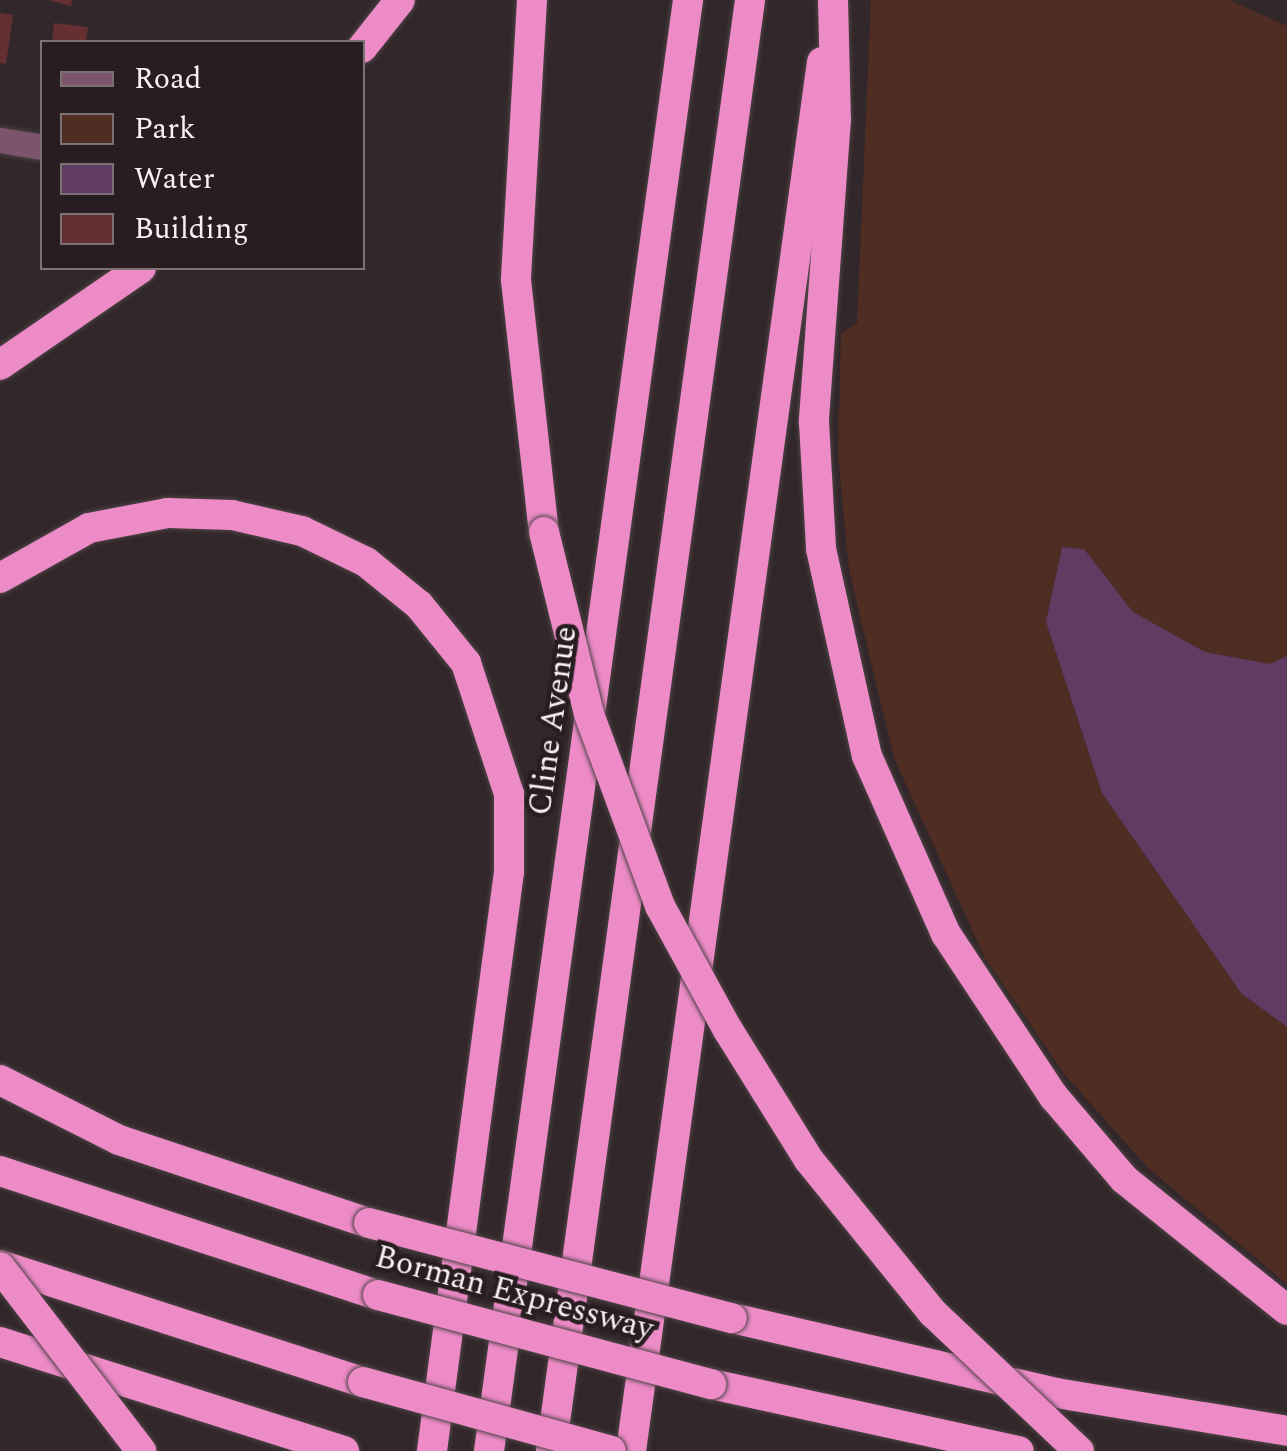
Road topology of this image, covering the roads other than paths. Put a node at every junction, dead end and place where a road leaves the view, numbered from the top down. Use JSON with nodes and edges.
{"nodes":[{"id":1,"x":400,"y":0,"type":"edge"},
{"id":2,"x":532,"y":0,"type":"edge"},
{"id":3,"x":688,"y":0,"type":"edge"},
{"id":4,"x":750,"y":0,"type":"edge"},
{"id":5,"x":833,"y":3,"type":"edge"},
{"id":6,"x":365,"y":44,"type":"edge"},
{"id":7,"x":0,"y":140,"type":"edge"},
{"id":8,"x":40,"y":146,"type":"edge"},
{"id":9,"x":139,"y":270,"type":"edge"},
{"id":10,"x":0,"y":365,"type":"edge"},
{"id":11,"x":0,"y":578,"type":"edge"},
{"id":12,"x":0,"y":1080,"type":"edge"},
{"id":13,"x":0,"y":1171,"type":"edge"},
{"id":14,"x":0,"y":1266,"type":"edge"},
{"id":15,"x":1287,"y":1310,"type":"edge"},
{"id":16,"x":0,"y":1342,"type":"edge"},
{"id":17,"x":1287,"y":1431,"type":"edge"},
{"id":18,"x":341,"y":1450,"type":"edge"},
{"id":19,"x":141,"y":1451,"type":"edge"},
{"id":20,"x":432,"y":1451,"type":"edge"},
{"id":21,"x":489,"y":1451,"type":"edge"},
{"id":22,"x":551,"y":1451,"type":"edge"},
{"id":23,"x":611,"y":1451,"type":"edge"},
{"id":24,"x":631,"y":1451,"type":"edge"},
{"id":25,"x":1018,"y":1451,"type":"edge"},
{"id":26,"x":1080,"y":1451,"type":"edge"}],
"edges":[{"from":1,"to":6,"type":"highway"},
{"from":2,"to":26,"type":"highway","bridge":true},
{"from":3,"to":21,"type":"highway","name":"Cline Avenue"},
{"from":4,"to":22,"type":"highway"},
{"from":5,"to":15,"type":"highway"},
{"from":5,"to":24,"type":"highway"},
{"from":7,"to":8,"type":"street"},
{"from":9,"to":10,"type":"highway"},
{"from":11,"to":20,"type":"highway"},
{"from":12,"to":17,"type":"highway","bridge":true},
{"from":13,"to":25,"type":"highway","name":"Borman Expressway","bridge":true},
{"from":14,"to":19,"type":"highway","bridge":true},
{"from":14,"to":23,"type":"highway","bridge":true},
{"from":16,"to":18,"type":"highway"}]}
